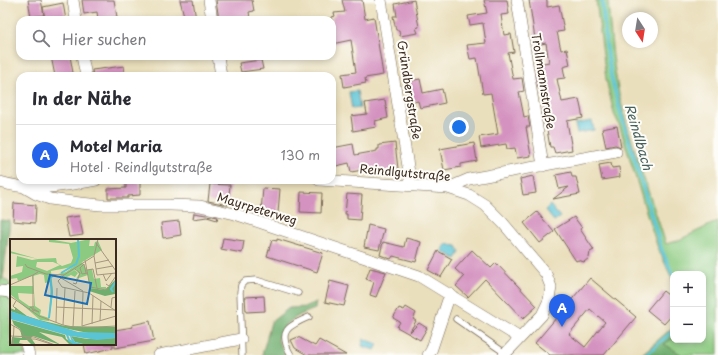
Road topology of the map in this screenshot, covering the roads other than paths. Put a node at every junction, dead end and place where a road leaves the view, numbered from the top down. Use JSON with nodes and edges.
{"nodes":[{"id":1,"x":73,"y":0,"type":"edge"},
{"id":2,"x":209,"y":0,"type":"edge"},
{"id":3,"x":381,"y":0,"type":"edge"},
{"id":4,"x":517,"y":0,"type":"edge"},
{"id":5,"x":75,"y":16,"type":"edge"},
{"id":6,"x":211,"y":16,"type":"edge"},
{"id":7,"x":83,"y":60,"type":"edge"},
{"id":8,"x":219,"y":60,"type":"edge"},
{"id":9,"x":85,"y":72,"type":"edge"},
{"id":10,"x":221,"y":72,"type":"edge"},
{"id":11,"x":616,"y":152,"type":"dead end"},
{"id":12,"x":543,"y":166,"type":"junction"},
{"id":13,"x":336,"y":181,"type":"edge"},
{"id":14,"x":0,"y":182,"type":"edge"},
{"id":15,"x":76,"y":184,"type":"edge"},
{"id":16,"x":411,"y":185,"type":"junction"},
{"id":17,"x":24,"y":187,"type":"junction"},
{"id":18,"x":448,"y":188,"type":"junction"},
{"id":19,"x":0,"y":291,"type":"edge"},
{"id":20,"x":10,"y":293,"type":"edge"},
{"id":21,"x":298,"y":293,"type":"dead end"},
{"id":22,"x":450,"y":294,"type":"junction"},
{"id":23,"x":309,"y":317,"type":"dead end"},
{"id":24,"x":456,"y":319,"type":"dead end"},
{"id":25,"x":520,"y":338,"type":"junction"},
{"id":26,"x":241,"y":339,"type":"junction"},
{"id":27,"x":26,"y":345,"type":"edge"},
{"id":28,"x":505,"y":354,"type":"edge"},
{"id":29,"x":29,"y":355,"type":"edge"},
{"id":30,"x":159,"y":355,"type":"edge"},
{"id":31,"x":242,"y":355,"type":"edge"},
{"id":32,"x":291,"y":355,"type":"edge"},
{"id":33,"x":428,"y":355,"type":"edge"}],
"edges":[{"from":1,"to":5,"type":"street"},
{"from":2,"to":6,"type":"street"},
{"from":3,"to":16,"type":"street","name":"Gründbergstraße"},
{"from":4,"to":12,"type":"street","name":"Trollmannstraße"},
{"from":7,"to":9,"type":"street"},
{"from":8,"to":10,"type":"street"},
{"from":11,"to":12,"type":"street"},
{"from":12,"to":18,"type":"street"},
{"from":13,"to":16,"type":"street","name":"Reindlgutstraße"},
{"from":14,"to":17,"type":"street"},
{"from":15,"to":17,"type":"street"},
{"from":16,"to":18,"type":"street","name":"Reindlgutstraße"},
{"from":17,"to":22,"type":"street","name":"Mayrpeterweg"},
{"from":18,"to":25,"type":"street","name":"Reindlgutstraße"},
{"from":19,"to":20,"type":"street"},
{"from":21,"to":26,"type":"lane"},
{"from":22,"to":25,"type":"street","name":"Mayrpeterweg"},
{"from":22,"to":33,"type":"street"},
{"from":23,"to":32,"type":"lane"},
{"from":24,"to":28,"type":"lane"},
{"from":25,"to":28,"type":"street","name":"Reindlgutstraße"},
{"from":26,"to":30,"type":"street"},
{"from":26,"to":31,"type":"lane"},
{"from":27,"to":29,"type":"street"}]}
